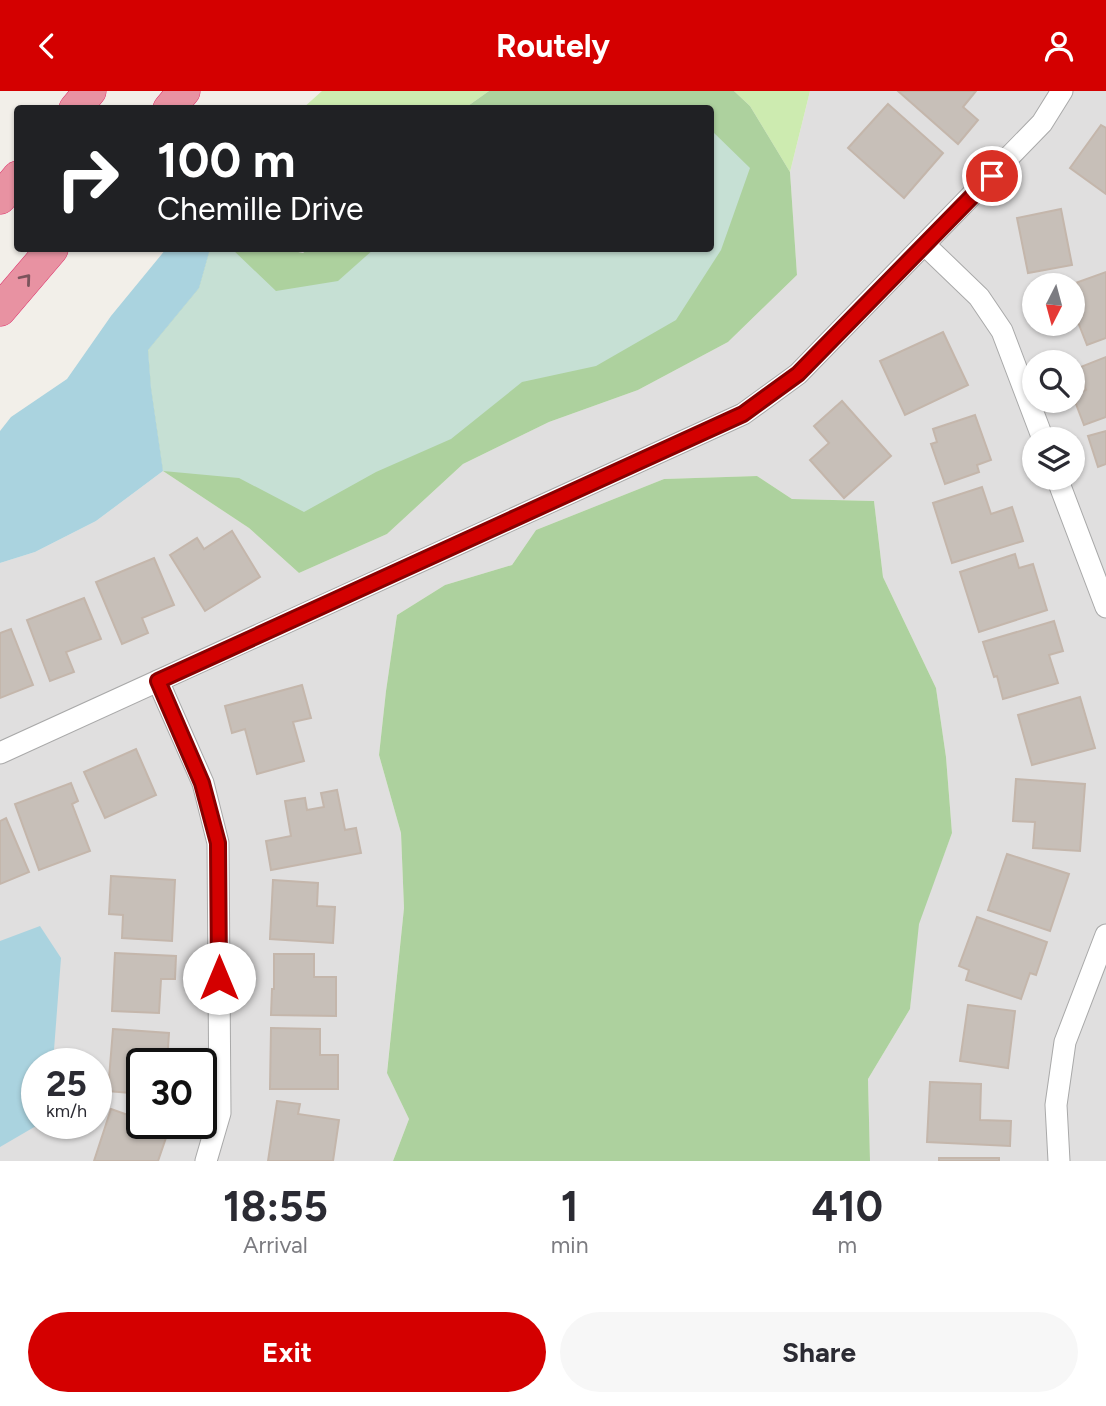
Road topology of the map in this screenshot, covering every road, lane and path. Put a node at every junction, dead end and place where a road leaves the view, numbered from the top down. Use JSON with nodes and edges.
{"nodes":[{"id":1,"x":90,"y":91,"type":"edge"},
{"id":2,"x":184,"y":91,"type":"edge"},
{"id":3,"x":1062,"y":91,"type":"edge"},
{"id":4,"x":78,"y":105,"type":"edge"},
{"id":5,"x":173,"y":105,"type":"edge"},
{"id":6,"x":14,"y":182,"type":"edge"},
{"id":7,"x":0,"y":198,"type":"edge"},
{"id":8,"x":925,"y":245,"type":"junction"},
{"id":9,"x":49,"y":252,"type":"edge"},
{"id":10,"x":0,"y":310,"type":"edge"},
{"id":11,"x":1038,"y":427,"type":"edge"},
{"id":12,"x":1062,"y":490,"type":"edge"},
{"id":13,"x":1106,"y":607,"type":"edge"},
{"id":14,"x":158,"y":681,"type":"junction"},
{"id":15,"x":0,"y":753,"type":"edge"},
{"id":16,"x":1106,"y":935,"type":"edge"},
{"id":17,"x":206,"y":1161,"type":"edge"},
{"id":18,"x":1059,"y":1161,"type":"edge"}],
"edges":[{"from":1,"to":4,"type":"highway"},
{"from":2,"to":5,"type":"highway"},
{"from":3,"to":8,"type":"street"},
{"from":6,"to":7,"type":"highway"},
{"from":8,"to":11,"type":"street"},
{"from":8,"to":14,"type":"street"},
{"from":10,"to":9,"type":"highway","one_way":true},
{"from":12,"to":13,"type":"street"},
{"from":14,"to":15,"type":"street"},
{"from":14,"to":17,"type":"street"},
{"from":16,"to":18,"type":"street"}]}
